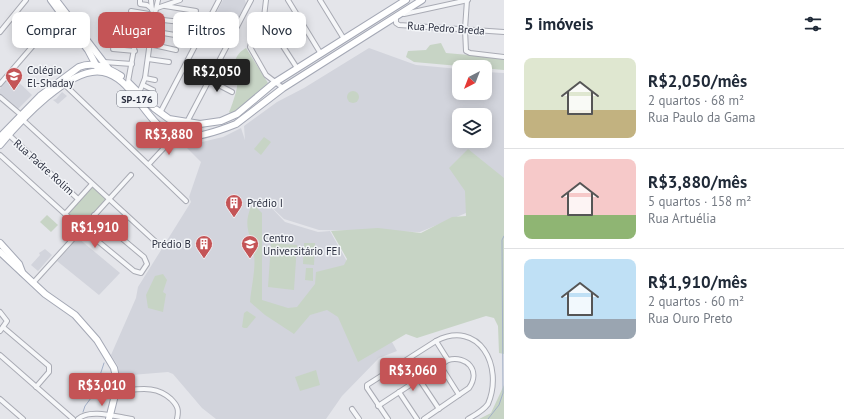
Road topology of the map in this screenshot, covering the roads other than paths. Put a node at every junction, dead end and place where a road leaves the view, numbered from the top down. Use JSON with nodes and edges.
{"nodes":[{"id":1,"x":26,"y":0,"type":"edge"},
{"id":2,"x":51,"y":0,"type":"edge"},
{"id":3,"x":56,"y":0,"type":"edge"},
{"id":4,"x":140,"y":0,"type":"edge"},
{"id":5,"x":151,"y":0,"type":"edge"},
{"id":6,"x":158,"y":0,"type":"edge"},
{"id":7,"x":180,"y":0,"type":"edge"},
{"id":8,"x":219,"y":0,"type":"edge"},
{"id":9,"x":251,"y":0,"type":"edge"},
{"id":10,"x":266,"y":0,"type":"edge"},
{"id":11,"x":288,"y":0,"type":"edge"},
{"id":12,"x":320,"y":0,"type":"edge"},
{"id":13,"x":406,"y":0,"type":"edge"},
{"id":14,"x":468,"y":0,"type":"edge"},
{"id":15,"x":421,"y":1,"type":"edge"},
{"id":16,"x":165,"y":6,"type":"junction"},
{"id":17,"x":154,"y":9,"type":"junction"},
{"id":18,"x":425,"y":9,"type":"junction"},
{"id":19,"x":131,"y":11,"type":"dead end"},
{"id":20,"x":196,"y":11,"type":"dead end"},
{"id":21,"x":62,"y":12,"type":"joint"},
{"id":22,"x":135,"y":12,"type":"edge"},
{"id":23,"x":265,"y":12,"type":"edge"},
{"id":24,"x":398,"y":15,"type":"junction"},
{"id":25,"x":465,"y":29,"type":"junction"},
{"id":26,"x":0,"y":32,"type":"edge"},
{"id":27,"x":504,"y":32,"type":"edge"},
{"id":28,"x":344,"y":39,"type":"junction"},
{"id":29,"x":90,"y":45,"type":"edge"},
{"id":30,"x":348,"y":46,"type":"junction"},
{"id":31,"x":165,"y":47,"type":"edge"},
{"id":32,"x":31,"y":48,"type":"edge"},
{"id":33,"x":135,"y":48,"type":"edge"},
{"id":34,"x":149,"y":48,"type":"edge"},
{"id":35,"x":251,"y":48,"type":"edge"},
{"id":36,"x":284,"y":48,"type":"edge"},
{"id":37,"x":113,"y":49,"type":"dead end"},
{"id":38,"x":88,"y":50,"type":"joint"},
{"id":39,"x":176,"y":50,"type":"dead end"},
{"id":40,"x":135,"y":51,"type":"junction"},
{"id":41,"x":321,"y":54,"type":"junction"},
{"id":42,"x":504,"y":57,"type":"edge"},
{"id":43,"x":148,"y":59,"type":"junction"},
{"id":44,"x":328,"y":59,"type":"junction"},
{"id":45,"x":104,"y":62,"type":"junction"},
{"id":46,"x":169,"y":62,"type":"dead end"},
{"id":47,"x":132,"y":64,"type":"junction"},
{"id":48,"x":86,"y":65,"type":"junction"},
{"id":49,"x":96,"y":65,"type":"junction"},
{"id":50,"x":297,"y":68,"type":"junction"},
{"id":51,"x":111,"y":70,"type":"junction"},
{"id":52,"x":102,"y":72,"type":"junction"},
{"id":53,"x":145,"y":78,"type":"junction"},
{"id":54,"x":155,"y":80,"type":"dead end"},
{"id":55,"x":209,"y":80,"type":"junction"},
{"id":56,"x":128,"y":82,"type":"junction"},
{"id":57,"x":274,"y":83,"type":"junction"},
{"id":58,"x":0,"y":84,"type":"edge"},
{"id":59,"x":65,"y":85,"type":"junction"},
{"id":60,"x":143,"y":85,"type":"junction"},
{"id":61,"x":52,"y":86,"type":"junction"},
{"id":62,"x":283,"y":88,"type":"junction"},
{"id":63,"x":153,"y":90,"type":"dead end"},
{"id":64,"x":232,"y":92,"type":"dead end"},
{"id":65,"x":139,"y":93,"type":"junction"},
{"id":66,"x":49,"y":95,"type":"junction"},
{"id":67,"x":0,"y":97,"type":"edge"},
{"id":68,"x":160,"y":113,"type":"junction"},
{"id":69,"x":22,"y":117,"type":"junction"},
{"id":70,"x":173,"y":120,"type":"junction"},
{"id":71,"x":187,"y":122,"type":"junction"},
{"id":72,"x":200,"y":124,"type":"junction"},
{"id":73,"x":166,"y":132,"type":"junction"},
{"id":74,"x":8,"y":135,"type":"junction"},
{"id":75,"x":196,"y":135,"type":"junction"},
{"id":76,"x":175,"y":136,"type":"junction"},
{"id":77,"x":0,"y":137,"type":"edge"},
{"id":78,"x":0,"y":145,"type":"edge"},
{"id":79,"x":0,"y":155,"type":"edge"},
{"id":80,"x":149,"y":164,"type":"junction"},
{"id":81,"x":131,"y":175,"type":"dead end"},
{"id":82,"x":92,"y":184,"type":"junction"},
{"id":83,"x":78,"y":199,"type":"junction"},
{"id":84,"x":108,"y":199,"type":"junction"},
{"id":85,"x":186,"y":200,"type":"dead end"},
{"id":86,"x":66,"y":214,"type":"junction"},
{"id":87,"x":94,"y":214,"type":"junction"},
{"id":88,"x":82,"y":228,"type":"junction"},
{"id":89,"x":0,"y":243,"type":"edge"},
{"id":90,"x":157,"y":243,"type":"dead end"},
{"id":91,"x":0,"y":252,"type":"edge"},
{"id":92,"x":22,"y":272,"type":"junction"},
{"id":93,"x":33,"y":283,"type":"junction"},
{"id":94,"x":0,"y":312,"type":"edge"},
{"id":95,"x":3,"y":327,"type":"junction"},
{"id":96,"x":0,"y":331,"type":"edge"},
{"id":97,"x":436,"y":341,"type":"junction"},
{"id":98,"x":0,"y":355,"type":"edge"},
{"id":99,"x":448,"y":360,"type":"junction"},
{"id":100,"x":495,"y":360,"type":"dead end"},
{"id":101,"x":440,"y":365,"type":"junction"},
{"id":102,"x":498,"y":371,"type":"dead end"},
{"id":103,"x":419,"y":379,"type":"junction"},
{"id":104,"x":36,"y":388,"type":"junction"},
{"id":105,"x":116,"y":391,"type":"junction"},
{"id":106,"x":399,"y":392,"type":"junction"},
{"id":107,"x":459,"y":395,"type":"junction"},
{"id":108,"x":0,"y":399,"type":"edge"},
{"id":109,"x":378,"y":406,"type":"junction"},
{"id":110,"x":352,"y":409,"type":"dead end"},
{"id":111,"x":439,"y":409,"type":"junction"},
{"id":112,"x":109,"y":417,"type":"edge"},
{"id":113,"x":23,"y":419,"type":"edge"},
{"id":114,"x":73,"y":419,"type":"edge"},
{"id":115,"x":78,"y":419,"type":"edge"},
{"id":116,"x":132,"y":419,"type":"edge"},
{"id":117,"x":176,"y":419,"type":"edge"},
{"id":118,"x":358,"y":419,"type":"edge"},
{"id":119,"x":388,"y":419,"type":"edge"},
{"id":120,"x":417,"y":419,"type":"edge"},
{"id":121,"x":424,"y":419,"type":"edge"},
{"id":122,"x":468,"y":419,"type":"edge"}],
"edges":[{"from":1,"to":26,"type":"street"},
{"from":2,"to":21,"type":"main road"},
{"from":3,"to":21,"type":"main road"},
{"from":4,"to":17,"type":"street"},
{"from":5,"to":17,"type":"street"},
{"from":6,"to":17,"type":"street"},
{"from":7,"to":16,"type":"street"},
{"from":8,"to":68,"type":"street"},
{"from":9,"to":55,"type":"street"},
{"from":10,"to":23,"type":"street"},
{"from":11,"to":41,"type":"street"},
{"from":12,"to":28,"type":"street"},
{"from":13,"to":28,"type":"main road","number":"SP-176"},
{"from":14,"to":18,"type":"street"},
{"from":14,"to":25,"type":"street"},
{"from":15,"to":18,"type":"street"},
{"from":15,"to":24,"type":"main road","number":"SP-176"},
{"from":16,"to":17,"type":"street"},
{"from":16,"to":20,"type":"street"},
{"from":18,"to":24,"type":"street"},
{"from":19,"to":22,"type":"street"},
{"from":24,"to":25,"type":"street","name":"Rua Pedro Breda"},
{"from":24,"to":30,"type":"main road","number":"SP-176"},
{"from":25,"to":27,"type":"street","name":"Rua Pedro Breda"},
{"from":25,"to":42,"type":"street"},
{"from":28,"to":30,"type":"main road"},
{"from":28,"to":41,"type":"main road","number":"SP-176"},
{"from":29,"to":45,"type":"main road"},
{"from":30,"to":44,"type":"main road","number":"SP-176"},
{"from":31,"to":39,"type":"street"},
{"from":32,"to":58,"type":"street"},
{"from":33,"to":40,"type":"street"},
{"from":34,"to":43,"type":"street"},
{"from":35,"to":57,"type":"street"},
{"from":36,"to":50,"type":"street"},
{"from":37,"to":40,"type":"street"},
{"from":38,"to":48,"type":"main road"},
{"from":38,"to":49,"type":"main road"},
{"from":40,"to":47,"type":"street"},
{"from":41,"to":44,"type":"main road"},
{"from":41,"to":50,"type":"main road","number":"SP-176"},
{"from":43,"to":46,"type":"street"},
{"from":43,"to":53,"type":"street"},
{"from":44,"to":62,"type":"main road","number":"SP-176"},
{"from":45,"to":47,"type":"street"},
{"from":45,"to":51,"type":"main road"},
{"from":47,"to":56,"type":"street"},
{"from":48,"to":49,"type":"main road","number":"SP-176"},
{"from":48,"to":61,"type":"main road"},
{"from":49,"to":51,"type":"main road","number":"SP-176"},
{"from":49,"to":52,"type":"main road"},
{"from":50,"to":57,"type":"main road","number":"SP-176"},
{"from":51,"to":56,"type":"main road","number":"SP-176"},
{"from":52,"to":59,"type":"main road"},
{"from":52,"to":73,"type":"main road","number":"SP-176"},
{"from":53,"to":54,"type":"street"},
{"from":53,"to":60,"type":"street"},
{"from":55,"to":64,"type":"street"},
{"from":55,"to":71,"type":"street"},
{"from":56,"to":65,"type":"main road","number":"SP-176"},
{"from":57,"to":62,"type":"street"},
{"from":57,"to":72,"type":"main road","number":"SP-176"},
{"from":59,"to":66,"type":"main road"},
{"from":59,"to":80,"type":"street"},
{"from":60,"to":63,"type":"street"},
{"from":60,"to":65,"type":"street"},
{"from":61,"to":66,"type":"main road"},
{"from":61,"to":69,"type":"main road"},
{"from":62,"to":75,"type":"main road","number":"SP-176"},
{"from":65,"to":68,"type":"main road","number":"SP-176"},
{"from":66,"to":69,"type":"main road"},
{"from":67,"to":69,"type":"street"},
{"from":68,"to":70,"type":"main road","number":"SP-176"},
{"from":69,"to":74,"type":"main road"},
{"from":69,"to":77,"type":"main road"},
{"from":69,"to":82,"type":"street"},
{"from":70,"to":71,"type":"main road","number":"SP-176"},
{"from":70,"to":73,"type":"main road"},
{"from":71,"to":72,"type":"main road","number":"SP-176"},
{"from":72,"to":75,"type":"main road"},
{"from":73,"to":76,"type":"main road","number":"SP-176"},
{"from":74,"to":78,"type":"main road"},
{"from":74,"to":83,"type":"street","name":"Rua Padre Rolim"},
{"from":75,"to":76,"type":"main road","number":"SP-176"},
{"from":76,"to":80,"type":"street"},
{"from":79,"to":86,"type":"street"},
{"from":80,"to":85,"type":"street"},
{"from":81,"to":84,"type":"street"},
{"from":82,"to":83,"type":"street"},
{"from":82,"to":84,"type":"street"},
{"from":83,"to":86,"type":"street"},
{"from":84,"to":87,"type":"street"},
{"from":84,"to":90,"type":"street"},
{"from":86,"to":88,"type":"street"},
{"from":87,"to":88,"type":"street"},
{"from":87,"to":88,"type":"street"},
{"from":88,"to":93,"type":"street"},
{"from":89,"to":92,"type":"main road"},
{"from":91,"to":92,"type":"main road"},
{"from":92,"to":93,"type":"main road"},
{"from":93,"to":105,"type":"main road"},
{"from":94,"to":95,"type":"street"},
{"from":95,"to":96,"type":"street"},
{"from":95,"to":104,"type":"street"},
{"from":97,"to":99,"type":"street"},
{"from":97,"to":100,"type":"street"},
{"from":97,"to":109,"type":"street"},
{"from":98,"to":104,"type":"street"},
{"from":99,"to":101,"type":"street"},
{"from":99,"to":107,"type":"street"},
{"from":101,"to":103,"type":"street"},
{"from":101,"to":107,"type":"street"},
{"from":102,"to":122,"type":"street"},
{"from":103,"to":106,"type":"street"},
{"from":103,"to":111,"type":"street"},
{"from":104,"to":114,"type":"street"},
{"from":105,"to":112,"type":"main road"},
{"from":105,"to":117,"type":"street"},
{"from":106,"to":109,"type":"street"},
{"from":106,"to":120,"type":"street"},
{"from":107,"to":111,"type":"street"},
{"from":108,"to":113,"type":"street"},
{"from":109,"to":119,"type":"street"},
{"from":110,"to":118,"type":"street"},
{"from":111,"to":121,"type":"street"},
{"from":112,"to":115,"type":"street"},
{"from":112,"to":116,"type":"street"}]}
